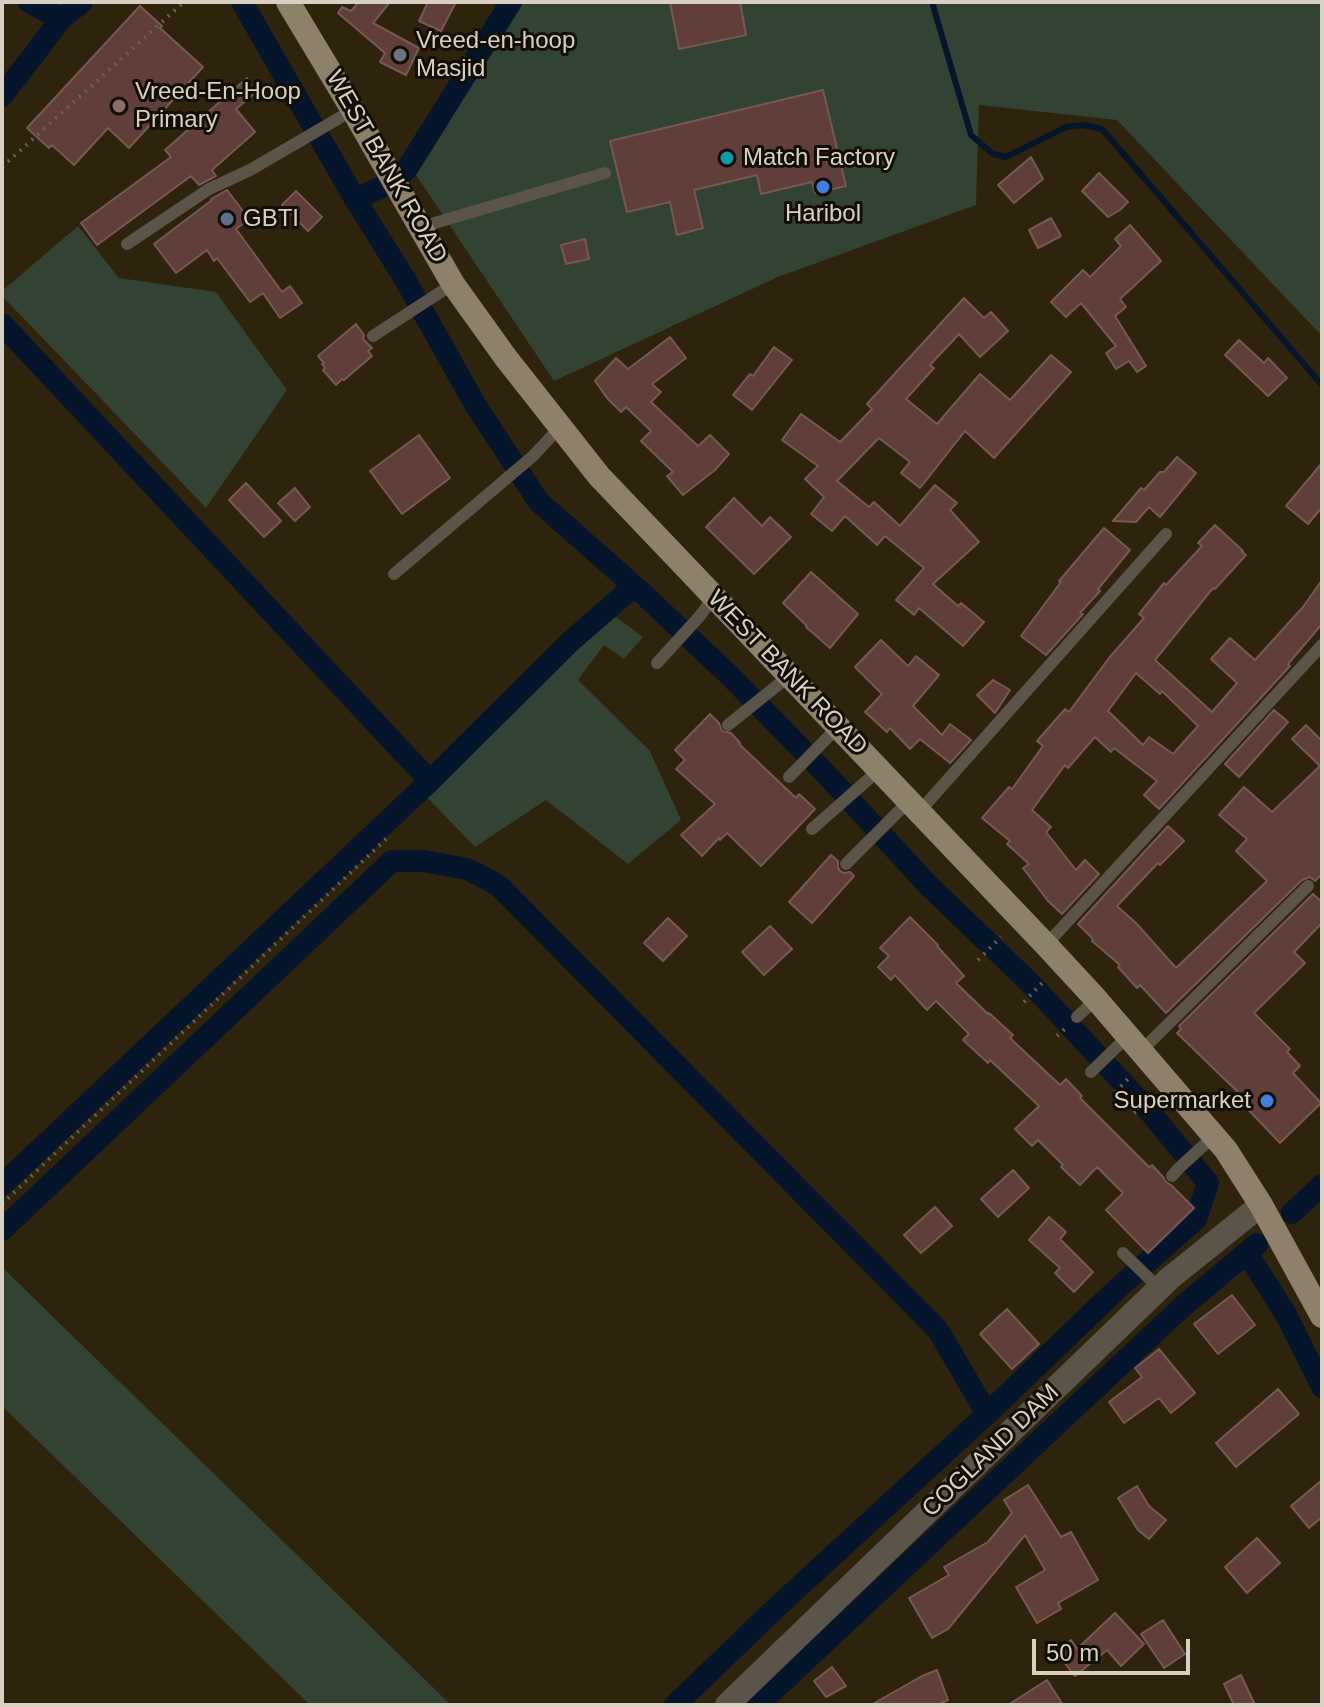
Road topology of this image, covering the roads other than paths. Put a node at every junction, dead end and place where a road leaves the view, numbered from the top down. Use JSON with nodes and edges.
{"nodes":[{"id":1,"x":288,"y":2,"type":"edge"},
{"id":2,"x":353,"y":110,"type":"junction"},
{"id":3,"x":605,"y":173,"type":"dead end"},
{"id":4,"x":421,"y":227,"type":"junction"},
{"id":5,"x":127,"y":244,"type":"dead end"},
{"id":6,"x":444,"y":290,"type":"junction"},
{"id":7,"x":373,"y":336,"type":"dead end"},
{"id":8,"x":561,"y":426,"type":"junction"},
{"id":9,"x":1166,"y":534,"type":"dead end"},
{"id":10,"x":394,"y":574,"type":"dead end"},
{"id":11,"x":707,"y":607,"type":"junction"},
{"id":12,"x":1322,"y":645,"type":"edge"},
{"id":13,"x":657,"y":663,"type":"dead end"},
{"id":14,"x":780,"y":683,"type":"junction"},
{"id":15,"x":728,"y":725,"type":"dead end"},
{"id":16,"x":830,"y":735,"type":"junction"},
{"id":17,"x":872,"y":776,"type":"junction"},
{"id":18,"x":789,"y":777,"type":"dead end"},
{"id":19,"x":907,"y":810,"type":"junction"},
{"id":20,"x":812,"y":829,"type":"dead end"},
{"id":21,"x":846,"y":864,"type":"dead end"},
{"id":22,"x":1308,"y":886,"type":"dead end"},
{"id":23,"x":1046,"y":945,"type":"junction"},
{"id":24,"x":1096,"y":999,"type":"junction"},
{"id":25,"x":1077,"y":1017,"type":"dead end"},
{"id":26,"x":1133,"y":1054,"type":"junction"},
{"id":27,"x":1091,"y":1072,"type":"dead end"},
{"id":28,"x":1205,"y":1144,"type":"junction"},
{"id":29,"x":1176,"y":1172,"type":"dead end"},
{"id":30,"x":1261,"y":1205,"type":"junction"},
{"id":31,"x":1128,"y":1257,"type":"dead end"},
{"id":32,"x":1154,"y":1283,"type":"junction"},
{"id":33,"x":1322,"y":1316,"type":"edge"},
{"id":34,"x":727,"y":1705,"type":"edge"}],
"edges":[{"from":1,"to":2,"type":"main road","name":"WEST BANK ROAD"},
{"from":2,"to":4,"type":"main road","name":"WEST BANK ROAD"},
{"from":2,"to":5,"type":"lane"},
{"from":3,"to":4,"type":"lane"},
{"from":4,"to":6,"type":"main road","name":"WEST BANK ROAD"},
{"from":6,"to":7,"type":"lane"},
{"from":6,"to":8,"type":"main road","name":"WEST BANK ROAD"},
{"from":8,"to":10,"type":"lane"},
{"from":8,"to":11,"type":"main road","name":"WEST BANK ROAD"},
{"from":9,"to":19,"type":"lane"},
{"from":11,"to":13,"type":"lane"},
{"from":11,"to":14,"type":"main road","name":"WEST BANK ROAD"},
{"from":12,"to":23,"type":"lane"},
{"from":14,"to":15,"type":"lane"},
{"from":14,"to":16,"type":"main road","name":"WEST BANK ROAD"},
{"from":16,"to":17,"type":"main road","name":"WEST BANK ROAD"},
{"from":16,"to":18,"type":"lane"},
{"from":17,"to":19,"type":"main road","name":"WEST BANK ROAD"},
{"from":17,"to":20,"type":"lane"},
{"from":19,"to":21,"type":"lane"},
{"from":19,"to":23,"type":"main road","name":"WEST BANK ROAD"},
{"from":22,"to":26,"type":"lane"},
{"from":23,"to":24,"type":"main road","name":"WEST BANK ROAD"},
{"from":24,"to":25,"type":"lane"},
{"from":24,"to":26,"type":"main road","name":"WEST BANK ROAD"},
{"from":26,"to":27,"type":"lane"},
{"from":26,"to":28,"type":"main road","name":"WEST BANK ROAD"},
{"from":28,"to":29,"type":"lane"},
{"from":28,"to":30,"type":"main road","name":"WEST BANK ROAD"},
{"from":30,"to":32,"type":"street","name":"COGLAND DAM"},
{"from":30,"to":33,"type":"main road","name":"WEST BANK ROAD"},
{"from":31,"to":32,"type":"lane"},
{"from":32,"to":34,"type":"street","name":"COGLAND DAM"}]}
